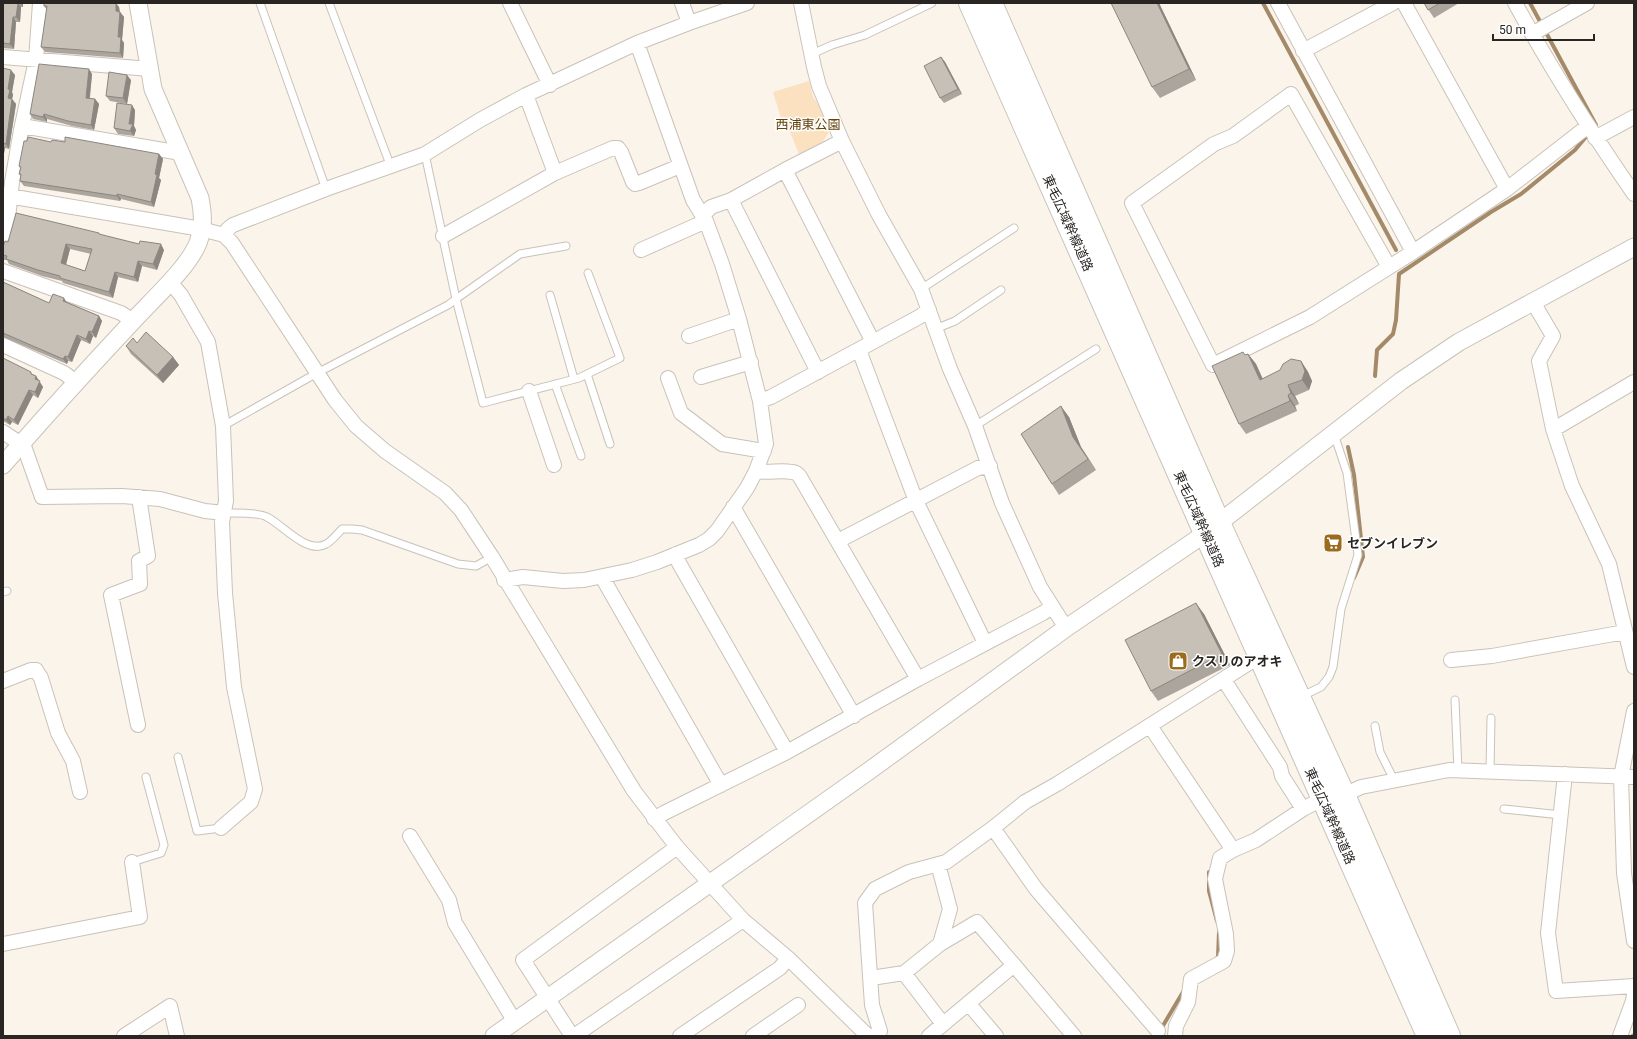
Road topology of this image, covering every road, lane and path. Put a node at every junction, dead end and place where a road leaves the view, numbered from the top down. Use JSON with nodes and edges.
{"nodes":[{"id":1,"x":40,"y":3,"type":"edge"},
{"id":2,"x":140,"y":3,"type":"edge"},
{"id":3,"x":260,"y":3,"type":"edge"},
{"id":4,"x":329,"y":3,"type":"edge"},
{"id":5,"x":510,"y":3,"type":"edge"},
{"id":6,"x":682,"y":3,"type":"edge"},
{"id":7,"x":747,"y":3,"type":"edge"},
{"id":8,"x":932,"y":3,"type":"edge"},
{"id":9,"x":970,"y":3,"type":"edge"},
{"id":10,"x":991,"y":3,"type":"edge"},
{"id":11,"x":1278,"y":3,"type":"edge"},
{"id":12,"x":1393,"y":3,"type":"edge"},
{"id":13,"x":1404,"y":3,"type":"edge"},
{"id":14,"x":1515,"y":3,"type":"edge"},
{"id":15,"x":1587,"y":3,"type":"edge"},
{"id":16,"x":804,"y":4,"type":"edge"},
{"id":17,"x":689,"y":23,"type":"junction"},
{"id":18,"x":1532,"y":34,"type":"junction"},
{"id":19,"x":637,"y":43,"type":"junction"},
{"id":20,"x":1303,"y":51,"type":"junction"},
{"id":21,"x":812,"y":54,"type":"junction"},
{"id":22,"x":3,"y":57,"type":"edge"},
{"id":23,"x":36,"y":60,"type":"junction"},
{"id":24,"x":150,"y":69,"type":"junction"},
{"id":25,"x":550,"y":84,"type":"junction"},
{"id":26,"x":526,"y":95,"type":"junction"},
{"id":27,"x":1634,"y":117,"type":"edge"},
{"id":28,"x":22,"y":126,"type":"junction"},
{"id":29,"x":1592,"y":132,"type":"junction"},
{"id":30,"x":842,"y":141,"type":"junction"},
{"id":31,"x":181,"y":153,"type":"junction"},
{"id":32,"x":425,"y":154,"type":"junction"},
{"id":33,"x":391,"y":166,"type":"junction"},
{"id":34,"x":680,"y":166,"type":"junction"},
{"id":35,"x":785,"y":170,"type":"junction"},
{"id":36,"x":555,"y":173,"type":"junction"},
{"id":37,"x":326,"y":189,"type":"junction"},
{"id":38,"x":1507,"y":189,"type":"junction"},
{"id":39,"x":1634,"y":194,"type":"edge"},
{"id":40,"x":7,"y":196,"type":"edge"},
{"id":41,"x":731,"y":200,"type":"junction"},
{"id":42,"x":704,"y":218,"type":"junction"},
{"id":43,"x":1014,"y":228,"type":"dead end"},
{"id":44,"x":201,"y":229,"type":"junction"},
{"id":45,"x":3,"y":235,"type":"edge"},
{"id":46,"x":224,"y":235,"type":"junction"},
{"id":47,"x":443,"y":236,"type":"junction"},
{"id":48,"x":566,"y":246,"type":"dead end"},
{"id":49,"x":1634,"y":247,"type":"edge"},
{"id":50,"x":641,"y":250,"type":"dead end"},
{"id":51,"x":1413,"y":252,"type":"junction"},
{"id":52,"x":1389,"y":267,"type":"junction"},
{"id":53,"x":3,"y":271,"type":"edge"},
{"id":54,"x":588,"y":274,"type":"dead end"},
{"id":55,"x":170,"y":282,"type":"junction"},
{"id":56,"x":921,"y":289,"type":"junction"},
{"id":57,"x":1002,"y":290,"type":"dead end"},
{"id":58,"x":550,"y":295,"type":"dead end"},
{"id":59,"x":456,"y":299,"type":"junction"},
{"id":60,"x":1533,"y":302,"type":"junction"},
{"id":61,"x":929,"y":310,"type":"junction"},
{"id":62,"x":738,"y":319,"type":"junction"},
{"id":63,"x":133,"y":321,"type":"junction"},
{"id":64,"x":936,"y":329,"type":"junction"},
{"id":65,"x":689,"y":336,"type":"dead end"},
{"id":66,"x":873,"y":342,"type":"junction"},
{"id":67,"x":3,"y":345,"type":"edge"},
{"id":68,"x":1096,"y":348,"type":"dead end"},
{"id":69,"x":858,"y":350,"type":"junction"},
{"id":70,"x":750,"y":362,"type":"junction"},
{"id":71,"x":818,"y":372,"type":"junction"},
{"id":72,"x":317,"y":373,"type":"junction"},
{"id":73,"x":587,"y":374,"type":"junction"},
{"id":74,"x":701,"y":377,"type":"dead end"},
{"id":75,"x":668,"y":378,"type":"dead end"},
{"id":76,"x":574,"y":379,"type":"junction"},
{"id":77,"x":76,"y":382,"type":"junction"},
{"id":78,"x":555,"y":384,"type":"junction"},
{"id":79,"x":1633,"y":386,"type":"edge"},
{"id":80,"x":529,"y":391,"type":"junction"},
{"id":81,"x":760,"y":401,"type":"junction"},
{"id":82,"x":223,"y":426,"type":"junction"},
{"id":83,"x":976,"y":426,"type":"junction"},
{"id":84,"x":1553,"y":429,"type":"junction"},
{"id":85,"x":3,"y":432,"type":"edge"},
{"id":86,"x":1334,"y":434,"type":"junction"},
{"id":87,"x":21,"y":444,"type":"junction"},
{"id":88,"x":610,"y":444,"type":"dead end"},
{"id":89,"x":764,"y":451,"type":"junction"},
{"id":90,"x":581,"y":456,"type":"dead end"},
{"id":91,"x":3,"y":465,"type":"edge"},
{"id":92,"x":554,"y":465,"type":"dead end"},
{"id":93,"x":990,"y":466,"type":"junction"},
{"id":94,"x":756,"y":471,"type":"junction"},
{"id":95,"x":138,"y":497,"type":"junction"},
{"id":96,"x":916,"y":501,"type":"junction"},
{"id":97,"x":733,"y":507,"type":"junction"},
{"id":98,"x":224,"y":513,"type":"junction"},
{"id":99,"x":1212,"y":528,"type":"junction"},
{"id":100,"x":838,"y":541,"type":"junction"},
{"id":101,"x":676,"y":554,"type":"junction"},
{"id":102,"x":492,"y":557,"type":"junction"},
{"id":103,"x":602,"y":577,"type":"junction"},
{"id":104,"x":504,"y":580,"type":"junction"},
{"id":105,"x":1052,"y":607,"type":"junction"},
{"id":106,"x":1066,"y":628,"type":"junction"},
{"id":107,"x":1625,"y":632,"type":"junction"},
{"id":108,"x":985,"y":644,"type":"junction"},
{"id":109,"x":1260,"y":656,"type":"junction"},
{"id":110,"x":1451,"y":660,"type":"dead end"},
{"id":111,"x":1634,"y":667,"type":"edge"},
{"id":112,"x":918,"y":679,"type":"junction"},
{"id":113,"x":1224,"y":680,"type":"junction"},
{"id":114,"x":3,"y":681,"type":"edge"},
{"id":115,"x":1299,"y":698,"type":"junction"},
{"id":116,"x":1455,"y":700,"type":"dead end"},
{"id":117,"x":1634,"y":711,"type":"edge"},
{"id":118,"x":854,"y":716,"type":"junction"},
{"id":119,"x":1491,"y":718,"type":"dead end"},
{"id":120,"x":138,"y":725,"type":"dead end"},
{"id":121,"x":1150,"y":726,"type":"junction"},
{"id":122,"x":1375,"y":726,"type":"dead end"},
{"id":123,"x":788,"y":752,"type":"junction"},
{"id":124,"x":178,"y":757,"type":"dead end"},
{"id":125,"x":1458,"y":770,"type":"junction"},
{"id":126,"x":1490,"y":771,"type":"junction"},
{"id":127,"x":1565,"y":774,"type":"junction"},
{"id":128,"x":146,"y":777,"type":"dead end"},
{"id":129,"x":1627,"y":777,"type":"edge"},
{"id":130,"x":1394,"y":780,"type":"junction"},
{"id":131,"x":721,"y":785,"type":"junction"},
{"id":132,"x":80,"y":792,"type":"dead end"},
{"id":133,"x":1344,"y":795,"type":"junction"},
{"id":134,"x":1322,"y":799,"type":"junction"},
{"id":135,"x":1303,"y":809,"type":"junction"},
{"id":136,"x":1504,"y":809,"type":"dead end"},
{"id":137,"x":1561,"y":815,"type":"junction"},
{"id":138,"x":654,"y":819,"type":"junction"},
{"id":139,"x":220,"y":828,"type":"joint"},
{"id":140,"x":993,"y":828,"type":"junction"},
{"id":141,"x":410,"y":836,"type":"dead end"},
{"id":142,"x":677,"y":847,"type":"junction"},
{"id":143,"x":1233,"y":850,"type":"junction"},
{"id":144,"x":132,"y":862,"type":"joint"},
{"id":145,"x":938,"y":864,"type":"junction"},
{"id":146,"x":710,"y":883,"type":"junction"},
{"id":147,"x":1632,"y":912,"type":"edge"},
{"id":148,"x":743,"y":920,"type":"junction"},
{"id":149,"x":1634,"y":941,"type":"edge"},
{"id":150,"x":3,"y":944,"type":"edge"},
{"id":151,"x":940,"y":944,"type":"junction"},
{"id":152,"x":788,"y":958,"type":"junction"},
{"id":153,"x":1014,"y":965,"type":"junction"},
{"id":154,"x":904,"y":973,"type":"junction"},
{"id":155,"x":871,"y":978,"type":"junction"},
{"id":156,"x":1634,"y":986,"type":"edge"},
{"id":157,"x":1634,"y":994,"type":"edge"},
{"id":158,"x":548,"y":998,"type":"junction"},
{"id":159,"x":968,"y":1003,"type":"junction"},
{"id":160,"x":798,"y":1005,"type":"dead end"},
{"id":161,"x":515,"y":1022,"type":"junction"},
{"id":162,"x":943,"y":1024,"type":"junction"},
{"id":163,"x":1634,"y":1027,"type":"edge"},
{"id":164,"x":1156,"y":1034,"type":"edge"},
{"id":165,"x":1175,"y":1034,"type":"edge"},
{"id":166,"x":124,"y":1036,"type":"edge"},
{"id":167,"x":177,"y":1036,"type":"edge"},
{"id":168,"x":494,"y":1036,"type":"edge"},
{"id":169,"x":573,"y":1036,"type":"edge"},
{"id":170,"x":680,"y":1036,"type":"edge"},
{"id":171,"x":753,"y":1036,"type":"edge"},
{"id":172,"x":868,"y":1036,"type":"edge"},
{"id":173,"x":874,"y":1036,"type":"edge"},
{"id":174,"x":929,"y":1036,"type":"edge"},
{"id":175,"x":996,"y":1036,"type":"edge"},
{"id":176,"x":1074,"y":1036,"type":"edge"},
{"id":177,"x":1428,"y":1036,"type":"edge"},
{"id":178,"x":1448,"y":1036,"type":"edge"},
{"id":179,"x":1620,"y":1036,"type":"edge"}],
"edges":[{"from":1,"to":23,"type":"street"},
{"from":2,"to":24,"type":"street"},
{"from":3,"to":37,"type":"lane"},
{"from":4,"to":33,"type":"lane"},
{"from":5,"to":25,"type":"street"},
{"from":6,"to":17,"type":"street"},
{"from":7,"to":17,"type":"street"},
{"from":8,"to":21,"type":"lane"},
{"from":9,"to":99,"type":"highway","name":"東毛広域幹線道路"},
{"from":10,"to":99,"type":"highway","name":"東毛広域幹線道路"},
{"from":11,"to":20,"type":"street"},
{"from":12,"to":20,"type":"street"},
{"from":13,"to":38,"type":"street"},
{"from":14,"to":18,"type":"street"},
{"from":15,"to":18,"type":"street"},
{"from":16,"to":21,"type":"street"},
{"from":17,"to":19,"type":"street"},
{"from":18,"to":29,"type":"street"},
{"from":19,"to":25,"type":"street"},
{"from":19,"to":34,"type":"street"},
{"from":20,"to":51,"type":"street"},
{"from":21,"to":30,"type":"street"},
{"from":22,"to":23,"type":"street"},
{"from":23,"to":24,"type":"street"},
{"from":23,"to":28,"type":"street"},
{"from":24,"to":31,"type":"street"},
{"from":25,"to":26,"type":"street"},
{"from":26,"to":32,"type":"street"},
{"from":26,"to":36,"type":"street"},
{"from":27,"to":29,"type":"street"},
{"from":28,"to":31,"type":"street"},
{"from":28,"to":40,"type":"street"},
{"from":29,"to":38,"type":"street"},
{"from":29,"to":39,"type":"street"},
{"from":30,"to":35,"type":"street"},
{"from":30,"to":56,"type":"street"},
{"from":31,"to":44,"type":"street"},
{"from":32,"to":33,"type":"street"},
{"from":32,"to":47,"type":"lane"},
{"from":33,"to":37,"type":"street"},
{"from":34,"to":36,"type":"street"},
{"from":34,"to":42,"type":"street"},
{"from":35,"to":41,"type":"street"},
{"from":35,"to":66,"type":"street"},
{"from":36,"to":47,"type":"street"},
{"from":37,"to":46,"type":"street"},
{"from":38,"to":51,"type":"street"},
{"from":40,"to":44,"type":"street"},
{"from":40,"to":45,"type":"street"},
{"from":41,"to":42,"type":"street"},
{"from":41,"to":71,"type":"street"},
{"from":42,"to":50,"type":"street"},
{"from":42,"to":62,"type":"street"},
{"from":43,"to":56,"type":"lane"},
{"from":44,"to":46,"type":"street"},
{"from":44,"to":55,"type":"street"},
{"from":46,"to":72,"type":"street"},
{"from":47,"to":59,"type":"lane"},
{"from":48,"to":59,"type":"lane"},
{"from":49,"to":60,"type":"street"},
{"from":51,"to":52,"type":"street"},
{"from":52,"to":52,"type":"street"},
{"from":53,"to":63,"type":"street"},
{"from":54,"to":73,"type":"lane"},
{"from":55,"to":63,"type":"street"},
{"from":55,"to":82,"type":"street"},
{"from":56,"to":61,"type":"street"},
{"from":57,"to":64,"type":"lane"},
{"from":58,"to":76,"type":"lane"},
{"from":59,"to":72,"type":"lane"},
{"from":59,"to":80,"type":"lane"},
{"from":60,"to":84,"type":"street"},
{"from":60,"to":86,"type":"street"},
{"from":61,"to":64,"type":"street"},
{"from":61,"to":66,"type":"street"},
{"from":62,"to":65,"type":"street"},
{"from":62,"to":70,"type":"street"},
{"from":63,"to":77,"type":"street"},
{"from":64,"to":83,"type":"street"},
{"from":66,"to":69,"type":"street"},
{"from":67,"to":77,"type":"street"},
{"from":68,"to":83,"type":"lane"},
{"from":69,"to":71,"type":"street"},
{"from":69,"to":96,"type":"street"},
{"from":70,"to":74,"type":"street"},
{"from":70,"to":81,"type":"street"},
{"from":71,"to":81,"type":"street"},
{"from":72,"to":82,"type":"lane"},
{"from":72,"to":102,"type":"street"},
{"from":73,"to":76,"type":"lane"},
{"from":73,"to":88,"type":"lane"},
{"from":75,"to":89,"type":"street"},
{"from":76,"to":78,"type":"lane"},
{"from":77,"to":87,"type":"street"},
{"from":78,"to":80,"type":"lane"},
{"from":78,"to":90,"type":"lane"},
{"from":79,"to":84,"type":"street"},
{"from":80,"to":92,"type":"street"},
{"from":81,"to":89,"type":"street"},
{"from":82,"to":98,"type":"street"},
{"from":83,"to":93,"type":"street"},
{"from":84,"to":107,"type":"street"},
{"from":85,"to":87,"type":"street"},
{"from":86,"to":99,"type":"street"},
{"from":86,"to":115,"type":"lane"},
{"from":87,"to":91,"type":"street"},
{"from":87,"to":95,"type":"street"},
{"from":89,"to":94,"type":"street"},
{"from":93,"to":96,"type":"street"},
{"from":93,"to":105,"type":"street"},
{"from":94,"to":97,"type":"street"},
{"from":94,"to":100,"type":"street"},
{"from":95,"to":98,"type":"street"},
{"from":95,"to":120,"type":"street"},
{"from":96,"to":100,"type":"street"},
{"from":96,"to":108,"type":"street"},
{"from":97,"to":101,"type":"street"},
{"from":97,"to":118,"type":"street"},
{"from":98,"to":102,"type":"lane"},
{"from":98,"to":139,"type":"street"},
{"from":99,"to":106,"type":"street"},
{"from":99,"to":109,"type":"highway","name":"東毛広域幹線道路"},
{"from":99,"to":115,"type":"highway","name":"東毛広域幹線道路"},
{"from":100,"to":112,"type":"street"},
{"from":101,"to":103,"type":"street"},
{"from":101,"to":123,"type":"street"},
{"from":102,"to":104,"type":"street"},
{"from":103,"to":104,"type":"street"},
{"from":103,"to":131,"type":"street"},
{"from":104,"to":138,"type":"street"},
{"from":105,"to":106,"type":"street"},
{"from":105,"to":108,"type":"street"},
{"from":106,"to":146,"type":"street"},
{"from":107,"to":110,"type":"street"},
{"from":107,"to":111,"type":"street"},
{"from":108,"to":112,"type":"street"},
{"from":109,"to":113,"type":"street"},
{"from":109,"to":134,"type":"highway","name":"東毛広域幹線道路"},
{"from":112,"to":118,"type":"street"},
{"from":113,"to":121,"type":"street"},
{"from":113,"to":135,"type":"street"},
{"from":114,"to":132,"type":"street"},
{"from":115,"to":133,"type":"highway","name":"東毛広域幹線道路"},
{"from":116,"to":125,"type":"lane"},
{"from":117,"to":129,"type":"street"},
{"from":118,"to":123,"type":"street"},
{"from":119,"to":126,"type":"lane"},
{"from":121,"to":140,"type":"street"},
{"from":121,"to":143,"type":"street"},
{"from":122,"to":130,"type":"lane"},
{"from":123,"to":131,"type":"street"},
{"from":124,"to":139,"type":"lane"},
{"from":125,"to":126,"type":"street"},
{"from":125,"to":130,"type":"street"},
{"from":126,"to":127,"type":"street"},
{"from":127,"to":129,"type":"street"},
{"from":127,"to":137,"type":"street"},
{"from":128,"to":144,"type":"lane"},
{"from":129,"to":147,"type":"street"},
{"from":130,"to":133,"type":"street"},
{"from":131,"to":138,"type":"street"},
{"from":133,"to":178,"type":"highway","name":"東毛広域幹線道路"},
{"from":134,"to":135,"type":"street"},
{"from":134,"to":177,"type":"highway","name":"東毛広域幹線道路"},
{"from":135,"to":143,"type":"street"},
{"from":136,"to":137,"type":"lane"},
{"from":137,"to":156,"type":"street"},
{"from":138,"to":142,"type":"street"},
{"from":140,"to":145,"type":"street"},
{"from":140,"to":164,"type":"street"},
{"from":141,"to":161,"type":"street"},
{"from":142,"to":146,"type":"street"},
{"from":142,"to":158,"type":"street"},
{"from":143,"to":165,"type":"street"},
{"from":144,"to":150,"type":"street"},
{"from":145,"to":151,"type":"street"},
{"from":145,"to":155,"type":"street"},
{"from":146,"to":148,"type":"street"},
{"from":146,"to":158,"type":"street"},
{"from":147,"to":149,"type":"street"},
{"from":148,"to":152,"type":"street"},
{"from":148,"to":169,"type":"street"},
{"from":151,"to":153,"type":"street"},
{"from":151,"to":154,"type":"street"},
{"from":152,"to":170,"type":"street"},
{"from":152,"to":172,"type":"street"},
{"from":153,"to":159,"type":"street"},
{"from":153,"to":176,"type":"street"},
{"from":154,"to":155,"type":"street"},
{"from":154,"to":162,"type":"street"},
{"from":155,"to":173,"type":"street"},
{"from":157,"to":179,"type":"street"},
{"from":158,"to":161,"type":"street"},
{"from":158,"to":169,"type":"street"},
{"from":159,"to":162,"type":"street"},
{"from":159,"to":175,"type":"street"},
{"from":160,"to":171,"type":"street"},
{"from":161,"to":168,"type":"street"},
{"from":162,"to":174,"type":"street"},
{"from":163,"to":179,"type":"street"},
{"from":164,"to":165,"type":"street"},
{"from":166,"to":167,"type":"street"}]}
